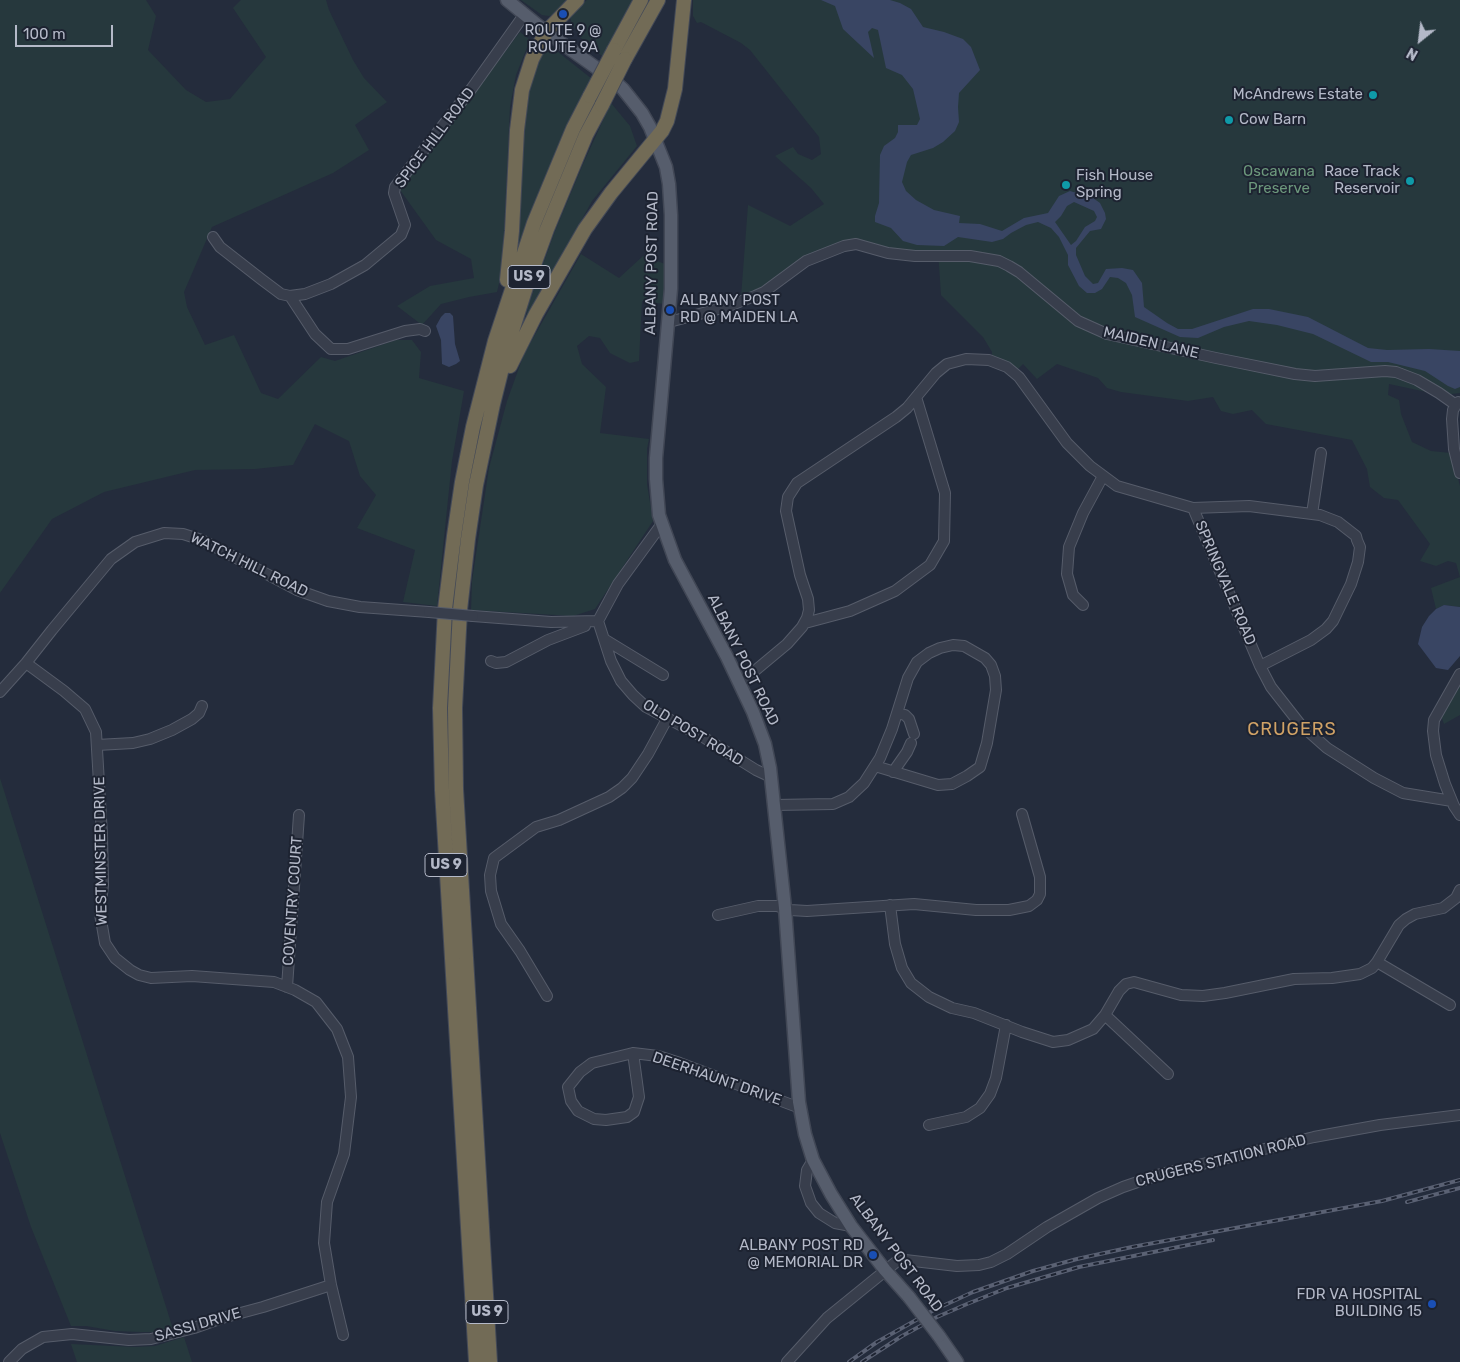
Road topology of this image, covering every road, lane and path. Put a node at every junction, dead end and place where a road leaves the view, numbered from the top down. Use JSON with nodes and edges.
{"nodes":[{"id":1,"x":507,"y":0,"type":"edge"},
{"id":2,"x":577,"y":0,"type":"edge"},
{"id":3,"x":641,"y":0,"type":"edge"},
{"id":4,"x":658,"y":0,"type":"edge"},
{"id":5,"x":684,"y":0,"type":"edge"},
{"id":6,"x":524,"y":15,"type":"junction"},
{"id":7,"x":546,"y":32,"type":"junction"},
{"id":8,"x":655,"y":138,"type":"junction"},
{"id":9,"x":212,"y":237,"type":"dead end"},
{"id":10,"x":290,"y":296,"type":"junction"},
{"id":11,"x":669,"y":322,"type":"junction"},
{"id":12,"x":425,"y":331,"type":"dead end"},
{"id":13,"x":486,"y":372,"type":"junction"},
{"id":14,"x":916,"y":397,"type":"junction"},
{"id":15,"x":1458,"y":403,"type":"edge"},
{"id":16,"x":1321,"y":453,"type":"dead end"},
{"id":17,"x":482,"y":457,"type":"junction"},
{"id":18,"x":1460,"y":473,"type":"edge"},
{"id":19,"x":1103,"y":476,"type":"junction"},
{"id":20,"x":1193,"y":508,"type":"junction"},
{"id":21,"x":1312,"y":514,"type":"junction"},
{"id":22,"x":661,"y":525,"type":"junction"},
{"id":23,"x":1083,"y":605,"type":"dead end"},
{"id":24,"x":598,"y":622,"type":"junction"},
{"id":25,"x":805,"y":623,"type":"junction"},
{"id":26,"x":604,"y":639,"type":"junction"},
{"id":27,"x":491,"y":661,"type":"dead end"},
{"id":28,"x":26,"y":663,"type":"junction"},
{"id":29,"x":1260,"y":666,"type":"junction"},
{"id":30,"x":1460,"y":674,"type":"edge"},
{"id":31,"x":663,"y":675,"type":"dead end"},
{"id":32,"x":739,"y":684,"type":"junction"},
{"id":33,"x":0,"y":692,"type":"edge"},
{"id":34,"x":202,"y":706,"type":"dead end"},
{"id":35,"x":897,"y":713,"type":"junction"},
{"id":36,"x":667,"y":719,"type":"junction"},
{"id":37,"x":97,"y":745,"type":"junction"},
{"id":38,"x":875,"y":766,"type":"junction"},
{"id":39,"x":893,"y":772,"type":"junction"},
{"id":40,"x":771,"y":776,"type":"junction"},
{"id":41,"x":774,"y":805,"type":"junction"},
{"id":42,"x":1457,"y":809,"type":"edge"},
{"id":43,"x":1022,"y":814,"type":"dead end"},
{"id":44,"x":299,"y":815,"type":"dead end"},
{"id":45,"x":1460,"y":890,"type":"edge"},
{"id":46,"x":890,"y":905,"type":"junction"},
{"id":47,"x":785,"y":908,"type":"junction"},
{"id":48,"x":718,"y":914,"type":"dead end"},
{"id":49,"x":1378,"y":962,"type":"junction"},
{"id":50,"x":287,"y":987,"type":"junction"},
{"id":51,"x":547,"y":996,"type":"dead end"},
{"id":52,"x":1450,"y":1005,"type":"dead end"},
{"id":53,"x":1105,"y":1015,"type":"junction"},
{"id":54,"x":1006,"y":1025,"type":"junction"},
{"id":55,"x":633,"y":1053,"type":"junction"},
{"id":56,"x":1168,"y":1074,"type":"dead end"},
{"id":57,"x":800,"y":1108,"type":"junction"},
{"id":58,"x":1460,"y":1115,"type":"edge"},
{"id":59,"x":929,"y":1125,"type":"dead end"},
{"id":60,"x":814,"y":1160,"type":"junction"},
{"id":61,"x":851,"y":1226,"type":"junction"},
{"id":62,"x":886,"y":1270,"type":"junction"},
{"id":63,"x":331,"y":1285,"type":"junction"},
{"id":64,"x":343,"y":1335,"type":"dead end"},
{"id":65,"x":9,"y":1362,"type":"edge"},
{"id":66,"x":476,"y":1362,"type":"edge"},
{"id":67,"x":490,"y":1362,"type":"edge"},
{"id":68,"x":786,"y":1362,"type":"edge"},
{"id":69,"x":957,"y":1362,"type":"edge"}],
"edges":[{"from":1,"to":6,"type":"main road","name":"ALBANY POST ROAD"},
{"from":2,"to":7,"type":"highway"},
{"from":3,"to":13,"type":"highway","number":"US 9","bridge":true},
{"from":4,"to":17,"type":"highway","number":"US 9","bridge":true},
{"from":5,"to":8,"type":"highway"},
{"from":6,"to":7,"type":"main road","name":"ALBANY POST ROAD"},
{"from":6,"to":10,"type":"street","name":"SPICE HILL ROAD"},
{"from":7,"to":8,"type":"main road","name":"ALBANY POST ROAD"},
{"from":7,"to":13,"type":"highway"},
{"from":8,"to":11,"type":"main road","name":"ALBANY POST ROAD"},
{"from":8,"to":17,"type":"highway"},
{"from":9,"to":10,"type":"street"},
{"from":10,"to":12,"type":"street"},
{"from":11,"to":15,"type":"street","name":"MAIDEN LANE"},
{"from":11,"to":22,"type":"main road","name":"ALBANY POST ROAD"},
{"from":13,"to":66,"type":"highway","number":"US 9"},
{"from":14,"to":19,"type":"street","name":"SPRINGVALE ROAD"},
{"from":14,"to":25,"type":"street","name":"SPRINGVALE ROAD"},
{"from":14,"to":25,"type":"street"},
{"from":15,"to":18,"type":"street"},
{"from":16,"to":21,"type":"street"},
{"from":17,"to":67,"type":"highway","number":"US 9"},
{"from":19,"to":20,"type":"street","name":"SPRINGVALE ROAD"},
{"from":19,"to":23,"type":"street"},
{"from":20,"to":21,"type":"street"},
{"from":20,"to":29,"type":"street","name":"SPRINGVALE ROAD"},
{"from":21,"to":29,"type":"street"},
{"from":22,"to":24,"type":"street"},
{"from":22,"to":32,"type":"main road","name":"ALBANY POST ROAD"},
{"from":24,"to":26,"type":"street","name":"OLD POST ROAD"},
{"from":24,"to":27,"type":"street"},
{"from":24,"to":28,"type":"street","name":"WATCH HILL ROAD","bridge":true},
{"from":25,"to":32,"type":"street"},
{"from":26,"to":31,"type":"street"},
{"from":26,"to":36,"type":"street","name":"OLD POST ROAD"},
{"from":28,"to":33,"type":"street","name":"WATCH HILL ROAD"},
{"from":28,"to":37,"type":"street","name":"WESTMINSTER DRIVE"},
{"from":29,"to":42,"type":"street","name":"SPRINGVALE ROAD"},
{"from":30,"to":42,"type":"street"},
{"from":32,"to":40,"type":"main road","name":"ALBANY POST ROAD"},
{"from":34,"to":37,"type":"street"},
{"from":35,"to":38,"type":"street"},
{"from":35,"to":39,"type":"street"},
{"from":35,"to":39,"type":"street"},
{"from":36,"to":40,"type":"street","name":"OLD POST ROAD"},
{"from":36,"to":51,"type":"street"},
{"from":37,"to":50,"type":"street","name":"WESTMINSTER DRIVE"},
{"from":38,"to":39,"type":"street"},
{"from":38,"to":41,"type":"street"},
{"from":40,"to":41,"type":"main road","name":"ALBANY POST ROAD"},
{"from":41,"to":47,"type":"main road","name":"ALBANY POST ROAD"},
{"from":43,"to":46,"type":"street"},
{"from":44,"to":50,"type":"street","name":"COVENTRY COURT"},
{"from":45,"to":49,"type":"street"},
{"from":46,"to":47,"type":"street"},
{"from":46,"to":54,"type":"street"},
{"from":47,"to":48,"type":"street"},
{"from":47,"to":57,"type":"main road","name":"ALBANY POST ROAD"},
{"from":49,"to":52,"type":"street"},
{"from":49,"to":53,"type":"street"},
{"from":50,"to":63,"type":"street","name":"WESTMINSTER DRIVE"},
{"from":53,"to":54,"type":"street"},
{"from":53,"to":56,"type":"street"},
{"from":54,"to":59,"type":"street"},
{"from":55,"to":55,"type":"street","name":"DEERHAUNT DRIVE"},
{"from":55,"to":57,"type":"street","name":"DEERHAUNT DRIVE"},
{"from":57,"to":60,"type":"main road","name":"ALBANY POST ROAD"},
{"from":58,"to":62,"type":"street","name":"CRUGERS STATION ROAD"},
{"from":60,"to":61,"type":"main road","name":"ALBANY POST ROAD"},
{"from":60,"to":61,"type":"street"},
{"from":61,"to":62,"type":"main road","name":"ALBANY POST ROAD"},
{"from":62,"to":68,"type":"street","name":"CRUGERS STATION ROAD"},
{"from":62,"to":69,"type":"main road","name":"ALBANY POST ROAD","bridge":true},
{"from":63,"to":64,"type":"street","name":"WESTMINSTER DRIVE"},
{"from":63,"to":65,"type":"street","name":"SASSI DRIVE"}]}
